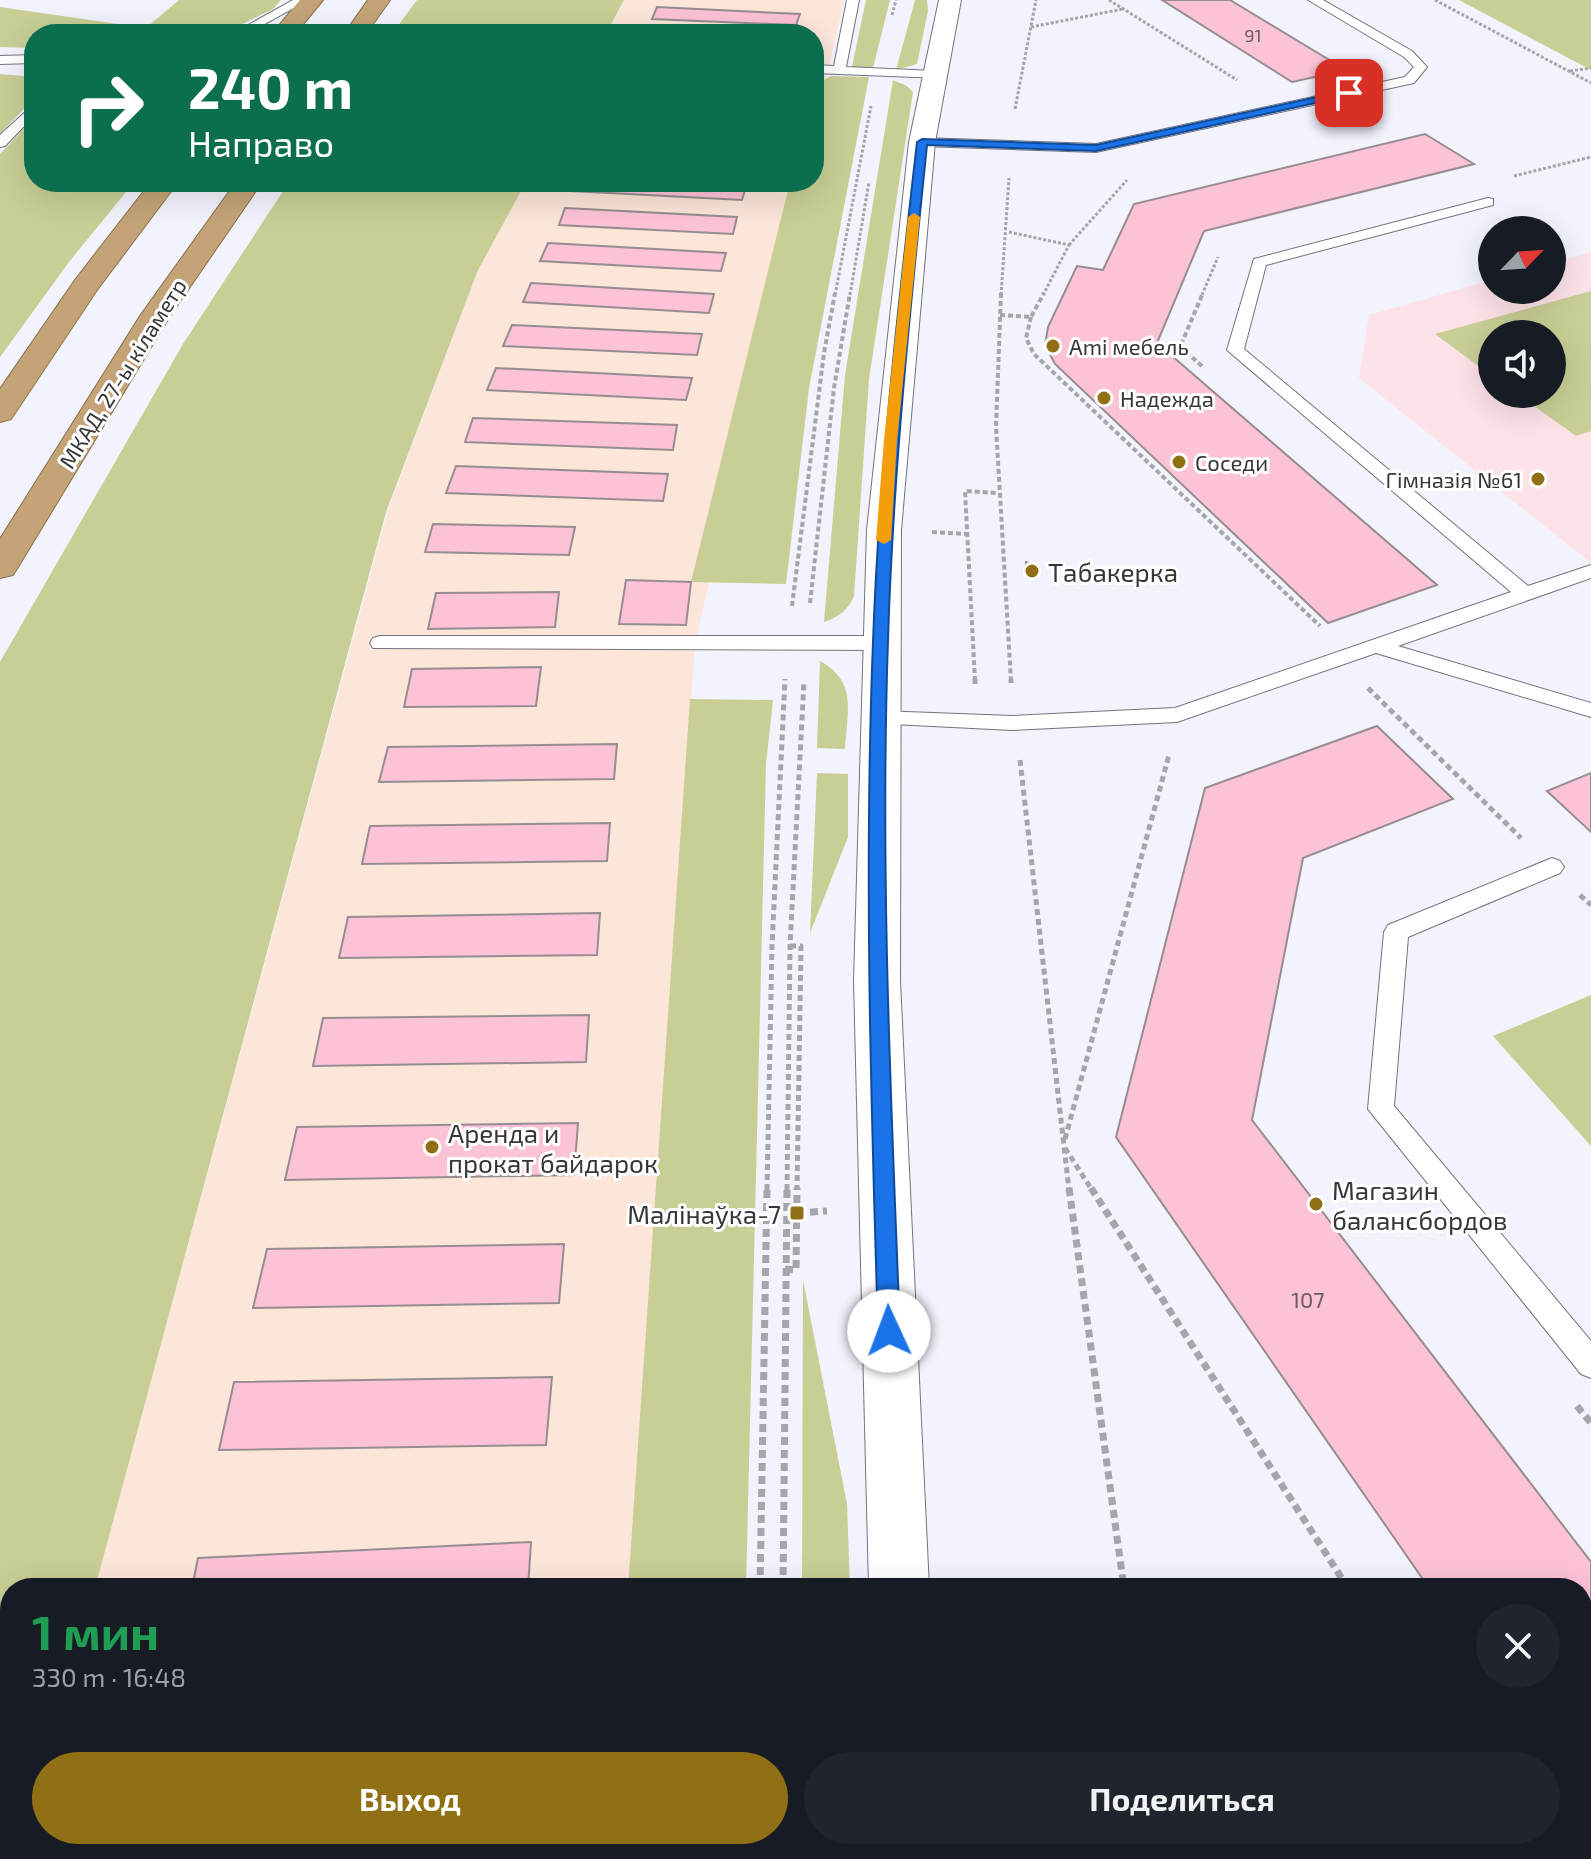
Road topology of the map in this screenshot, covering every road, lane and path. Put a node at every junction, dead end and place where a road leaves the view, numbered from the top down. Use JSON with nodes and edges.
{"nodes":[{"id":1,"x":302,"y":0,"type":"edge"},
{"id":2,"x":312,"y":0,"type":"edge"},
{"id":3,"x":379,"y":0,"type":"edge"},
{"id":4,"x":853,"y":0,"type":"edge"},
{"id":5,"x":896,"y":0,"type":"edge"},
{"id":6,"x":904,"y":0,"type":"edge"},
{"id":7,"x":950,"y":0,"type":"edge"},
{"id":8,"x":1036,"y":0,"type":"edge"},
{"id":9,"x":1109,"y":0,"type":"edge"},
{"id":10,"x":1314,"y":0,"type":"edge"},
{"id":11,"x":1435,"y":0,"type":"edge"},
{"id":12,"x":1123,"y":9,"type":"junction"},
{"id":13,"x":257,"y":24,"type":"edge"},
{"id":14,"x":292,"y":24,"type":"edge"},
{"id":15,"x":362,"y":24,"type":"edge"},
{"id":16,"x":1031,"y":27,"type":"junction"},
{"id":17,"x":24,"y":59,"type":"edge"},
{"id":18,"x":0,"y":60,"type":"edge"},
{"id":19,"x":1591,"y":68,"type":"edge"},
{"id":20,"x":824,"y":70,"type":"edge"},
{"id":21,"x":839,"y":71,"type":"junction"},
{"id":22,"x":1569,"y":72,"type":"junction"},
{"id":23,"x":882,"y":73,"type":"junction"},
{"id":24,"x":935,"y":75,"type":"junction"},
{"id":25,"x":1591,"y":83,"type":"edge"},
{"id":26,"x":1246,"y":86,"type":"dead end"},
{"id":27,"x":24,"y":118,"type":"edge"},
{"id":28,"x":922,"y":142,"type":"junction"},
{"id":29,"x":0,"y":143,"type":"edge"},
{"id":30,"x":1009,"y":144,"type":"junction"},
{"id":31,"x":871,"y":168,"type":"dead end"},
{"id":32,"x":1130,"y":176,"type":"dead end"},
{"id":33,"x":157,"y":192,"type":"edge"},
{"id":34,"x":242,"y":192,"type":"edge"},
{"id":35,"x":1488,"y":202,"type":"dead end"},
{"id":36,"x":1009,"y":232,"type":"junction"},
{"id":37,"x":1069,"y":245,"type":"junction"},
{"id":38,"x":1000,"y":315,"type":"junction"},
{"id":39,"x":1031,"y":317,"type":"junction"},
{"id":40,"x":0,"y":412,"type":"edge"},
{"id":41,"x":997,"y":493,"type":"junction"},
{"id":42,"x":0,"y":567,"type":"edge"},
{"id":43,"x":1591,"y":571,"type":"edge"},
{"id":44,"x":1525,"y":594,"type":"junction"},
{"id":45,"x":1329,"y":635,"type":"dead end"},
{"id":46,"x":796,"y":642,"type":"junction"},
{"id":47,"x":380,"y":643,"type":"dead end"},
{"id":48,"x":880,"y":643,"type":"junction"},
{"id":49,"x":1376,"y":646,"type":"junction"},
{"id":50,"x":972,"y":654,"type":"dead end"},
{"id":51,"x":1358,"y":679,"type":"dead end"},
{"id":52,"x":1591,"y":710,"type":"edge"},
{"id":53,"x":880,"y":718,"type":"junction"},
{"id":54,"x":1012,"y":723,"type":"junction"},
{"id":55,"x":1171,"y":748,"type":"dead end"},
{"id":56,"x":1552,"y":867,"type":"junction"},
{"id":57,"x":1591,"y":905,"type":"edge"},
{"id":58,"x":790,"y":946,"type":"junction"},
{"id":59,"x":1063,"y":1145,"type":"junction"},
{"id":60,"x":785,"y":1269,"type":"junction"},
{"id":61,"x":1591,"y":1364,"type":"edge"},
{"id":62,"x":760,"y":1578,"type":"edge"},
{"id":63,"x":783,"y":1578,"type":"edge"},
{"id":64,"x":899,"y":1578,"type":"edge"},
{"id":65,"x":1123,"y":1578,"type":"edge"},
{"id":66,"x":1342,"y":1578,"type":"edge"}],
"edges":[{"from":1,"to":13,"type":"lane"},
{"from":2,"to":14,"type":"highway"},
{"from":3,"to":15,"type":"highway"},
{"from":4,"to":21,"type":"lane"},
{"from":5,"to":23,"type":"path"},
{"from":6,"to":23,"type":"path"},
{"from":7,"to":24,"type":"main road"},
{"from":8,"to":16,"type":"path"},
{"from":9,"to":12,"type":"path"},
{"from":10,"to":30,"type":"lane"},
{"from":11,"to":22,"type":"path"},
{"from":12,"to":16,"type":"path"},
{"from":12,"to":26,"type":"path"},
{"from":16,"to":30,"type":"path"},
{"from":17,"to":18,"type":"lane"},
{"from":19,"to":22,"type":"path"},
{"from":20,"to":21,"type":"lane"},
{"from":21,"to":23,"type":"lane"},
{"from":22,"to":25,"type":"path"},
{"from":23,"to":24,"type":"lane"},
{"from":23,"to":46,"type":"path"},
{"from":24,"to":28,"type":"main road"},
{"from":27,"to":29,"type":"lane"},
{"from":28,"to":30,"type":"lane"},
{"from":28,"to":48,"type":"main road"},
{"from":30,"to":36,"type":"path"},
{"from":31,"to":46,"type":"path"},
{"from":32,"to":37,"type":"path"},
{"from":33,"to":40,"type":"highway"},
{"from":34,"to":42,"type":"highway","name":"МКАД, 27-ы кіламетр"},
{"from":35,"to":44,"type":"lane"},
{"from":36,"to":37,"type":"path"},
{"from":36,"to":38,"type":"path"},
{"from":37,"to":39,"type":"path"},
{"from":38,"to":39,"type":"path"},
{"from":38,"to":41,"type":"path"},
{"from":39,"to":45,"type":"path"},
{"from":41,"to":50,"type":"path"},
{"from":41,"to":54,"type":"path"},
{"from":43,"to":44,"type":"lane"},
{"from":44,"to":49,"type":"lane"},
{"from":46,"to":47,"type":"lane"},
{"from":46,"to":48,"type":"lane"},
{"from":46,"to":58,"type":"path"},
{"from":46,"to":62,"type":"path"},
{"from":48,"to":53,"type":"main road"},
{"from":49,"to":52,"type":"lane"},
{"from":49,"to":54,"type":"lane"},
{"from":51,"to":56,"type":"path"},
{"from":53,"to":54,"type":"lane"},
{"from":53,"to":64,"type":"main road"},
{"from":54,"to":59,"type":"path"},
{"from":55,"to":59,"type":"path"},
{"from":56,"to":57,"type":"path"},
{"from":56,"to":61,"type":"lane"},
{"from":58,"to":60,"type":"path"},
{"from":58,"to":60,"type":"path"},
{"from":59,"to":65,"type":"path"},
{"from":59,"to":66,"type":"path"},
{"from":60,"to":63,"type":"path"}]}
